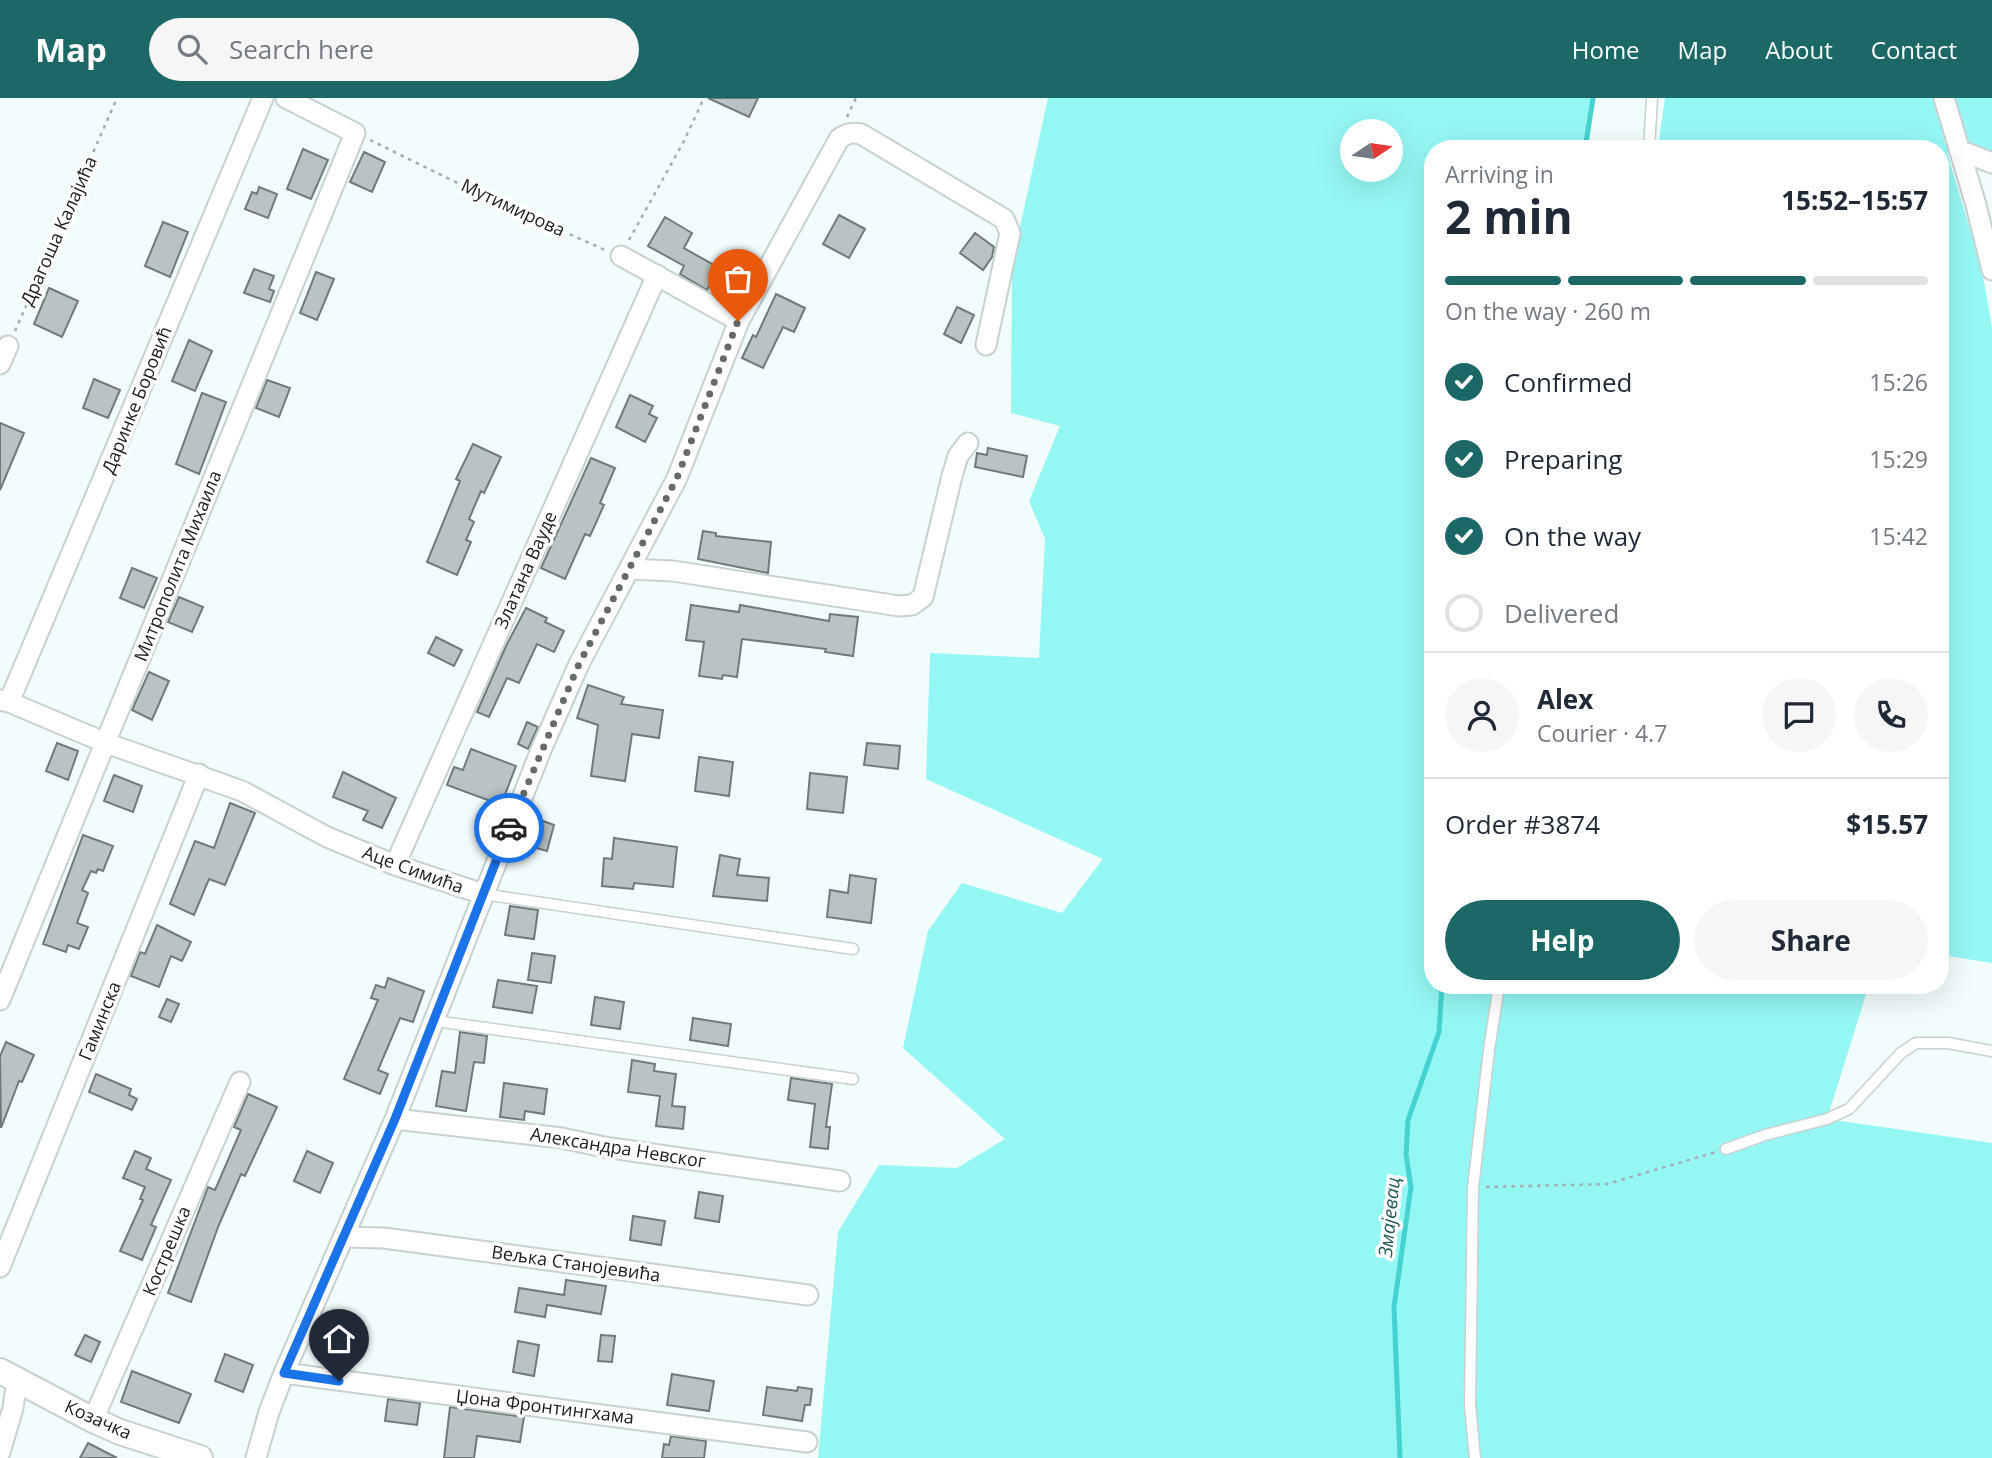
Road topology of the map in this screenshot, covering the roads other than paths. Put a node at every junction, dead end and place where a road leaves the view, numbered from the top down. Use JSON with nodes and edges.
{"nodes":[{"id":1,"x":263,"y":98,"type":"edge"},
{"id":2,"x":286,"y":98,"type":"edge"},
{"id":3,"x":1652,"y":98,"type":"edge"},
{"id":4,"x":1944,"y":98,"type":"edge"},
{"id":5,"x":1649,"y":140,"type":"edge"},
{"id":6,"x":1959,"y":150,"type":"junction"},
{"id":7,"x":1992,"y":163,"type":"edge"},
{"id":8,"x":621,"y":256,"type":"road end"},
{"id":9,"x":1992,"y":270,"type":"edge"},
{"id":10,"x":657,"y":275,"type":"junction"},
{"id":11,"x":738,"y":321,"type":"junction"},
{"id":12,"x":986,"y":345,"type":"dead end"},
{"id":13,"x":968,"y":443,"type":"dead end"},
{"id":14,"x":629,"y":569,"type":"junction"},
{"id":15,"x":3,"y":704,"type":"edge"},
{"id":16,"x":106,"y":743,"type":"junction"},
{"id":17,"x":199,"y":774,"type":"junction"},
{"id":18,"x":396,"y":865,"type":"junction"},
{"id":19,"x":483,"y":894,"type":"junction"},
{"id":20,"x":853,"y":949,"type":"dead end"},
{"id":21,"x":1498,"y":994,"type":"edge"},
{"id":22,"x":0,"y":1000,"type":"edge"},
{"id":23,"x":435,"y":1021,"type":"junction"},
{"id":24,"x":1992,"y":1052,"type":"edge"},
{"id":25,"x":853,"y":1079,"type":"dead end"},
{"id":26,"x":240,"y":1082,"type":"dead end"},
{"id":27,"x":395,"y":1119,"type":"junction"},
{"id":28,"x":1726,"y":1149,"type":"road end"},
{"id":29,"x":840,"y":1181,"type":"dead end"},
{"id":30,"x":345,"y":1237,"type":"junction"},
{"id":31,"x":0,"y":1267,"type":"edge"},
{"id":32,"x":808,"y":1295,"type":"dead end"},
{"id":33,"x":284,"y":1373,"type":"junction"},
{"id":34,"x":9,"y":1376,"type":"edge"},
{"id":35,"x":93,"y":1420,"type":"junction"},
{"id":36,"x":807,"y":1442,"type":"dead end"},
{"id":37,"x":0,"y":1452,"type":"edge"},
{"id":38,"x":200,"y":1458,"type":"edge"},
{"id":39,"x":256,"y":1458,"type":"edge"},
{"id":40,"x":1475,"y":1458,"type":"edge"}],
"edges":[{"from":1,"to":15,"type":"street","name":"Даринке Боровић"},
{"from":2,"to":16,"type":"street","name":"Митрополита Михаила"},
{"from":3,"to":5,"type":"lane"},
{"from":4,"to":6,"type":"street"},
{"from":6,"to":7,"type":"street"},
{"from":6,"to":9,"type":"street"},
{"from":8,"to":10,"type":"street"},
{"from":10,"to":11,"type":"street"},
{"from":10,"to":18,"type":"street","name":"Златана Вауде"},
{"from":11,"to":12,"type":"street"},
{"from":11,"to":14,"type":"street"},
{"from":13,"to":14,"type":"street"},
{"from":14,"to":19,"type":"street"},
{"from":15,"to":16,"type":"street","name":"Аце Симића"},
{"from":16,"to":17,"type":"street","name":"Аце Симића"},
{"from":16,"to":22,"type":"street","name":"Митрополита Михаила"},
{"from":17,"to":18,"type":"street","name":"Аце Симића"},
{"from":17,"to":31,"type":"street","name":"Гаминска"},
{"from":18,"to":19,"type":"street","name":"Аце Симића"},
{"from":19,"to":20,"type":"lane","name":"Аце Симића"},
{"from":19,"to":23,"type":"street"},
{"from":21,"to":40,"type":"lane"},
{"from":23,"to":25,"type":"lane"},
{"from":23,"to":27,"type":"street"},
{"from":24,"to":28,"type":"lane"},
{"from":26,"to":35,"type":"street","name":"Кострешка"},
{"from":27,"to":29,"type":"street","name":"Александра Невског"},
{"from":27,"to":30,"type":"street"},
{"from":30,"to":32,"type":"street","name":"Вељка Станојевића"},
{"from":30,"to":33,"type":"street"},
{"from":33,"to":36,"type":"street","name":"Џона Фронтингхама"},
{"from":33,"to":39,"type":"street"},
{"from":34,"to":35,"type":"street","name":"Козачка"},
{"from":34,"to":37,"type":"street"},
{"from":35,"to":38,"type":"street","name":"Козачка"}]}
